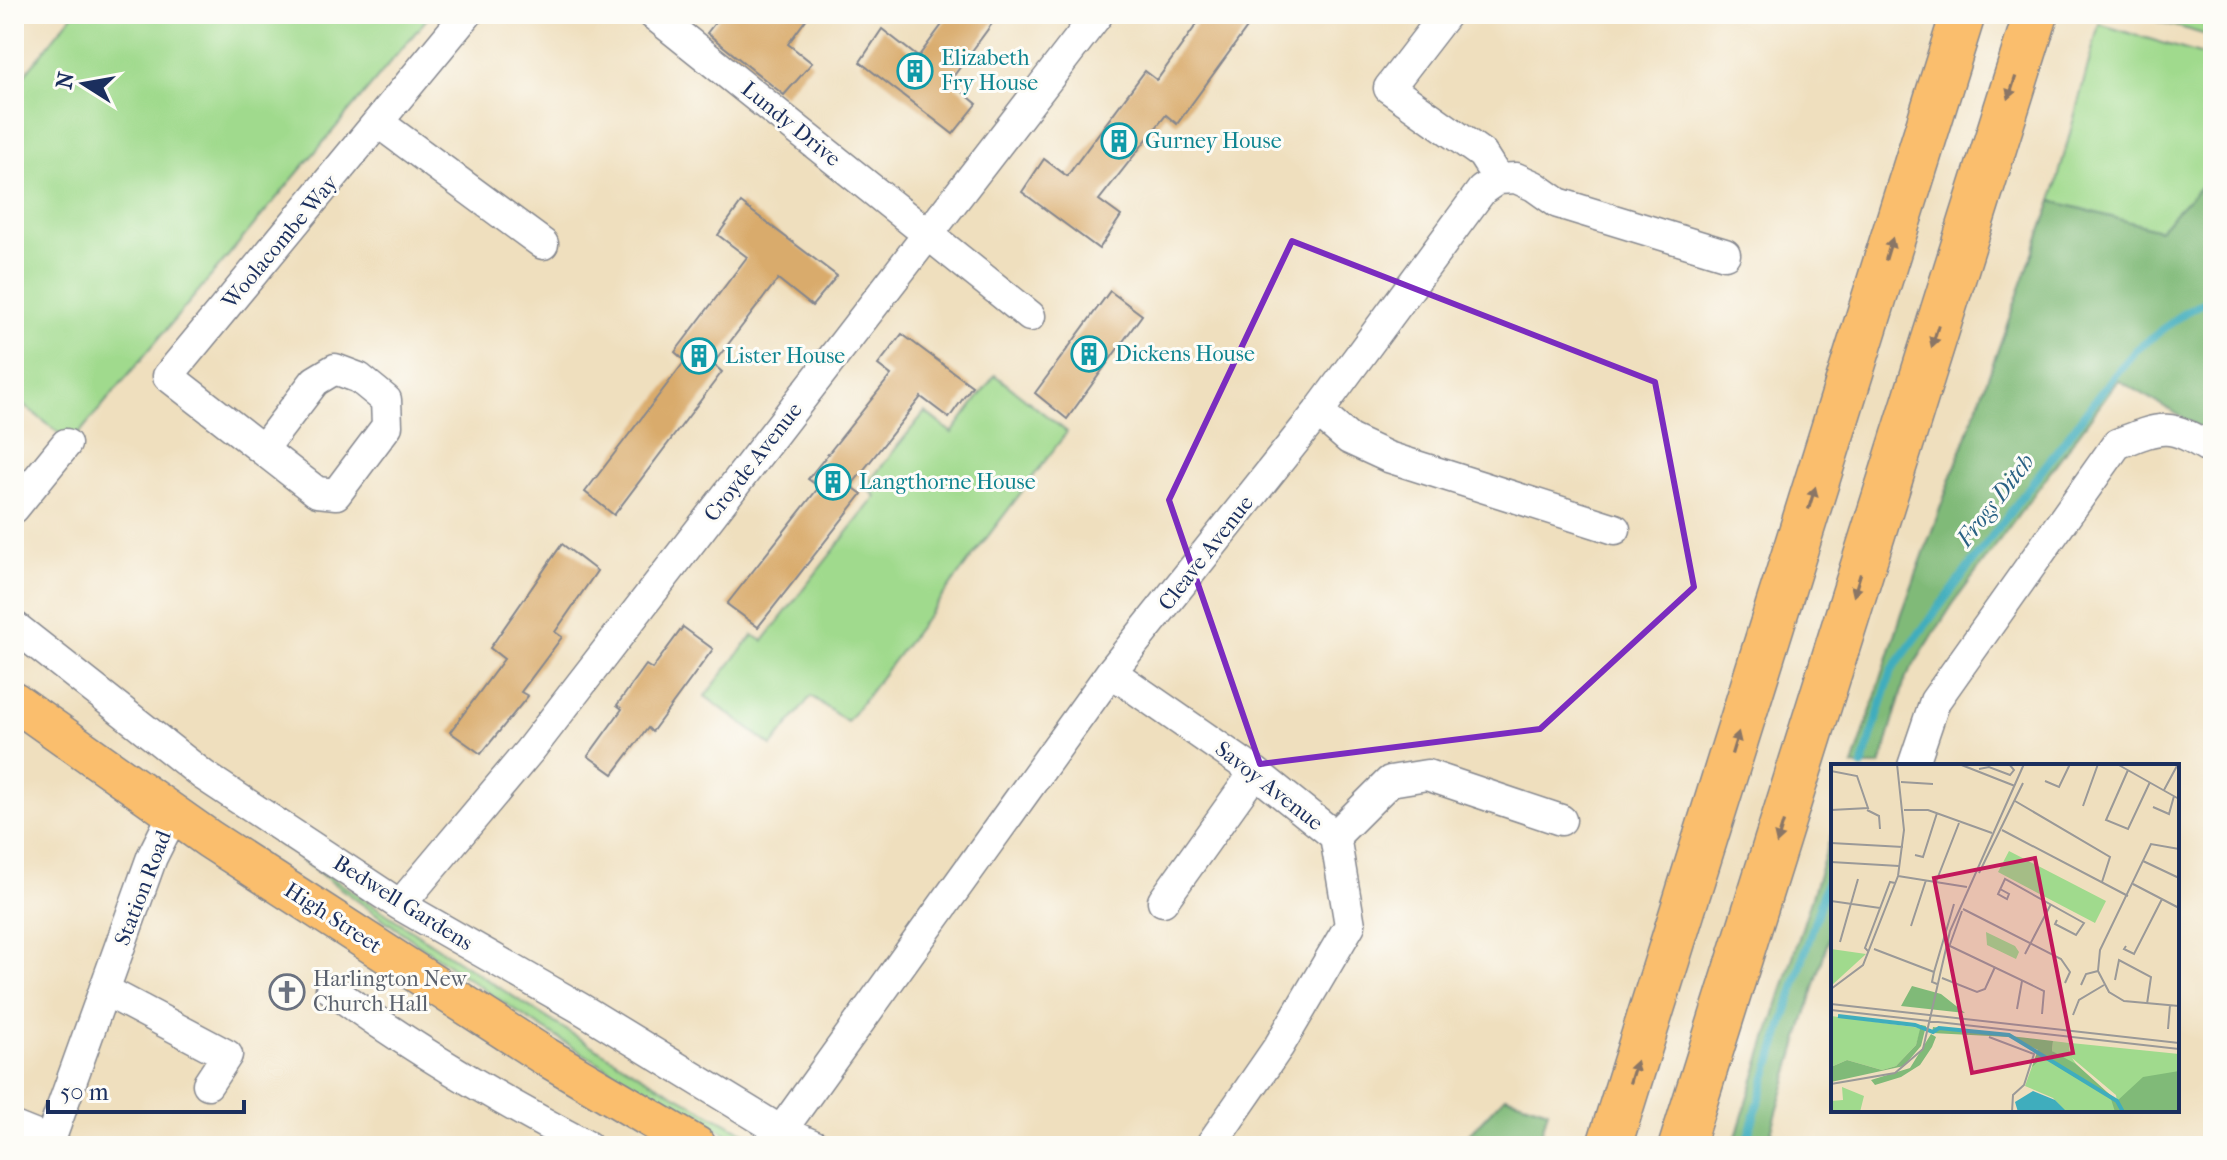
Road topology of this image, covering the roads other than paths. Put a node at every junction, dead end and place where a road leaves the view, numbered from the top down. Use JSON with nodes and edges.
{"nodes":[{"id":1,"x":467,"y":14,"type":"edge"},
{"id":2,"x":653,"y":14,"type":"edge"},
{"id":3,"x":1098,"y":14,"type":"edge"},
{"id":4,"x":1446,"y":14,"type":"edge"},
{"id":5,"x":1963,"y":14,"type":"edge"},
{"id":6,"x":2036,"y":14,"type":"edge"},
{"id":7,"x":379,"y":123,"type":"junction"},
{"id":8,"x":1498,"y":179,"type":"junction"},
{"id":9,"x":928,"y":235,"type":"junction"},
{"id":10,"x":543,"y":244,"type":"dead end"},
{"id":11,"x":1725,"y":254,"type":"dead end"},
{"id":12,"x":1030,"y":316,"type":"dead end"},
{"id":13,"x":1318,"y":412,"type":"junction"},
{"id":14,"x":66,"y":444,"type":"dead end"},
{"id":15,"x":263,"y":449,"type":"dead end"},
{"id":16,"x":2213,"y":450,"type":"edge"},
{"id":17,"x":14,"y":508,"type":"edge"},
{"id":18,"x":1615,"y":529,"type":"dead end"},
{"id":19,"x":14,"y":626,"type":"edge"},
{"id":20,"x":1111,"y":672,"type":"junction"},
{"id":21,"x":14,"y":701,"type":"edge"},
{"id":22,"x":1914,"y":764,"type":"edge"},
{"id":23,"x":1255,"y":772,"type":"junction"},
{"id":24,"x":173,"y":815,"type":"junction"},
{"id":25,"x":1561,"y":820,"type":"dead end"},
{"id":26,"x":1335,"y":836,"type":"junction"},
{"id":27,"x":1163,"y":901,"type":"dead end"},
{"id":28,"x":400,"y":905,"type":"junction"},
{"id":29,"x":331,"y":989,"type":"dead end"},
{"id":30,"x":104,"y":990,"type":"junction"},
{"id":31,"x":208,"y":1084,"type":"dead end"},
{"id":32,"x":14,"y":1127,"type":"edge"},
{"id":33,"x":781,"y":1131,"type":"junction"},
{"id":34,"x":48,"y":1144,"type":"edge"},
{"id":35,"x":587,"y":1146,"type":"edge"},
{"id":36,"x":697,"y":1146,"type":"edge"},
{"id":37,"x":815,"y":1146,"type":"edge"},
{"id":38,"x":1210,"y":1146,"type":"edge"},
{"id":39,"x":1609,"y":1146,"type":"edge"},
{"id":40,"x":1681,"y":1146,"type":"edge"}],
"edges":[{"from":1,"to":7,"type":"street","name":"Woolacombe Way"},
{"from":2,"to":9,"type":"street","name":"Lundy Drive"},
{"from":3,"to":9,"type":"street","name":"Croyde Avenue"},
{"from":4,"to":8,"type":"street"},
{"from":39,"to":5,"type":"highway","one_way":true},
{"from":6,"to":40,"type":"highway","one_way":true},
{"from":7,"to":10,"type":"street"},
{"from":7,"to":15,"type":"street","name":"Woolacombe Way"},
{"from":8,"to":11,"type":"street"},
{"from":8,"to":13,"type":"street","name":"Cleave Avenue"},
{"from":9,"to":12,"type":"street","name":"Lundy Drive"},
{"from":9,"to":28,"type":"street","name":"Croyde Avenue"},
{"from":13,"to":18,"type":"street"},
{"from":13,"to":20,"type":"street","name":"Cleave Avenue"},
{"from":14,"to":17,"type":"street"},
{"from":16,"to":22,"type":"street"},
{"from":19,"to":28,"type":"street","name":"Bedwell Gardens"},
{"from":20,"to":23,"type":"street","name":"Savoy Avenue"},
{"from":20,"to":33,"type":"street","name":"Cleave Avenue"},
{"from":21,"to":24,"type":"main road","name":"Station Road"},
{"from":23,"to":26,"type":"street","name":"Savoy Avenue"},
{"from":23,"to":27,"type":"street"},
{"from":24,"to":30,"type":"street","name":"Station Road"},
{"from":24,"to":36,"type":"main road","name":"High Street"},
{"from":25,"to":26,"type":"street"},
{"from":26,"to":38,"type":"street","name":"Savoy Avenue"},
{"from":28,"to":33,"type":"street","name":"Bedwell Gardens"},
{"from":29,"to":35,"type":"street"},
{"from":30,"to":31,"type":"street"},
{"from":30,"to":34,"type":"street","name":"Station Road"},
{"from":32,"to":34,"type":"street"},
{"from":33,"to":37,"type":"street","name":"Bedwell Gardens"}]}
